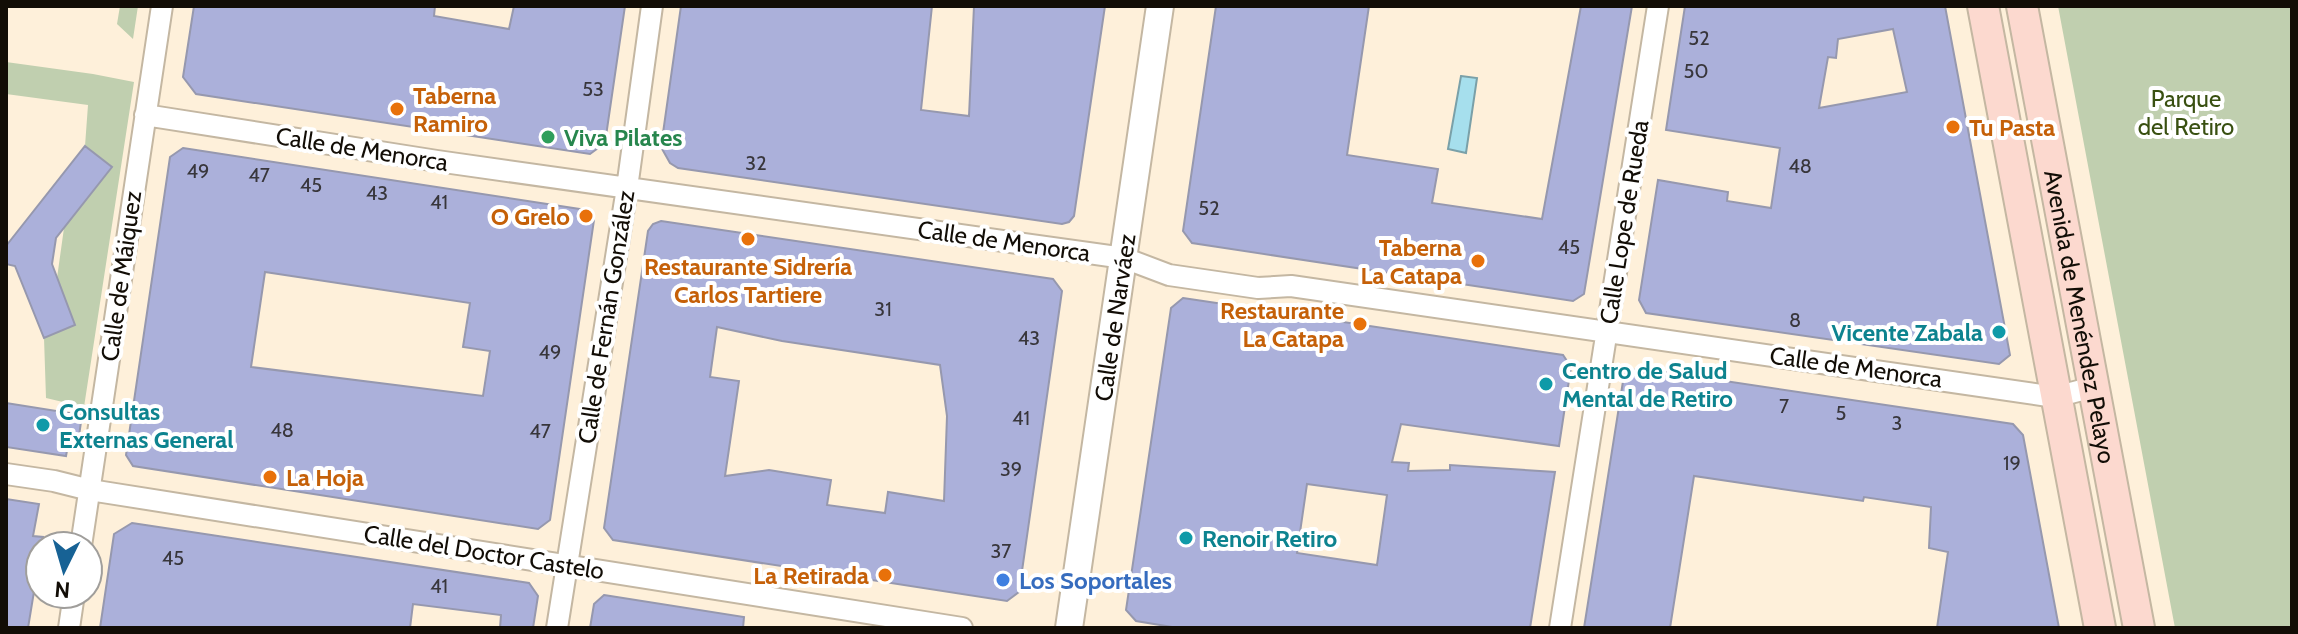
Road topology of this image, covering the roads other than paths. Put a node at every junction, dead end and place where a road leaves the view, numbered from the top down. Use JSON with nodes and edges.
{"nodes":[{"id":1,"x":162,"y":6,"type":"edge"},
{"id":2,"x":652,"y":6,"type":"edge"},
{"id":3,"x":1160,"y":6,"type":"edge"},
{"id":4,"x":1658,"y":6,"type":"edge"},
{"id":5,"x":1983,"y":6,"type":"edge"},
{"id":6,"x":2022,"y":6,"type":"edge"},
{"id":7,"x":145,"y":115,"type":"junction"},
{"id":8,"x":627,"y":188,"type":"junction"},
{"id":9,"x":1124,"y":258,"type":"junction"},
{"id":10,"x":1607,"y":331,"type":"junction"},
{"id":11,"x":2093,"y":379,"type":"junction"},
{"id":12,"x":2055,"y":397,"type":"junction"},
{"id":13,"x":6,"y":474,"type":"edge"},
{"id":14,"x":90,"y":490,"type":"junction"},
{"id":15,"x":84,"y":530,"type":"edge"},
{"id":16,"x":566,"y":565,"type":"junction"},
{"id":17,"x":557,"y":628,"type":"edge"},
{"id":18,"x":962,"y":628,"type":"edge"},
{"id":19,"x":1069,"y":628,"type":"edge"},
{"id":20,"x":1560,"y":628,"type":"edge"},
{"id":21,"x":2100,"y":628,"type":"edge"},
{"id":22,"x":2139,"y":628,"type":"edge"}],
"edges":[{"from":1,"to":7,"type":"street","name":"Calle de Máiquez"},
{"from":2,"to":8,"type":"street","name":"Calle de Fernán González"},
{"from":3,"to":9,"type":"street","name":"Calle de Narváez"},
{"from":4,"to":10,"type":"street","name":"Calle Lope de Rueda"},
{"from":5,"to":12,"type":"main road","name":"Avenida de Menéndez Pelayo"},
{"from":6,"to":11,"type":"main road","name":"Avenida de Menéndez Pelayo"},
{"from":7,"to":8,"type":"street","name":"Calle de Menorca"},
{"from":7,"to":14,"type":"street","name":"Calle de Máiquez"},
{"from":8,"to":9,"type":"street","name":"Calle de Menorca"},
{"from":8,"to":16,"type":"street","name":"Calle de Fernán González"},
{"from":9,"to":10,"type":"street","name":"Calle de Menorca"},
{"from":9,"to":19,"type":"street","name":"Calle de Narváez"},
{"from":10,"to":12,"type":"street","name":"Calle de Menorca"},
{"from":10,"to":20,"type":"street","name":"Calle Lope de Rueda"},
{"from":11,"to":12,"type":"street"},
{"from":11,"to":22,"type":"main road","name":"Avenida de Menéndez Pelayo"},
{"from":12,"to":21,"type":"main road","name":"Avenida de Menéndez Pelayo"},
{"from":13,"to":14,"type":"street","name":"Calle del Doctor Castelo"},
{"from":14,"to":15,"type":"street","name":"Calle de Máiquez"},
{"from":14,"to":16,"type":"street","name":"Calle del Doctor Castelo"},
{"from":16,"to":17,"type":"street","name":"Calle de Fernán González"},
{"from":16,"to":18,"type":"street","name":"Calle del Doctor Castelo"}]}
